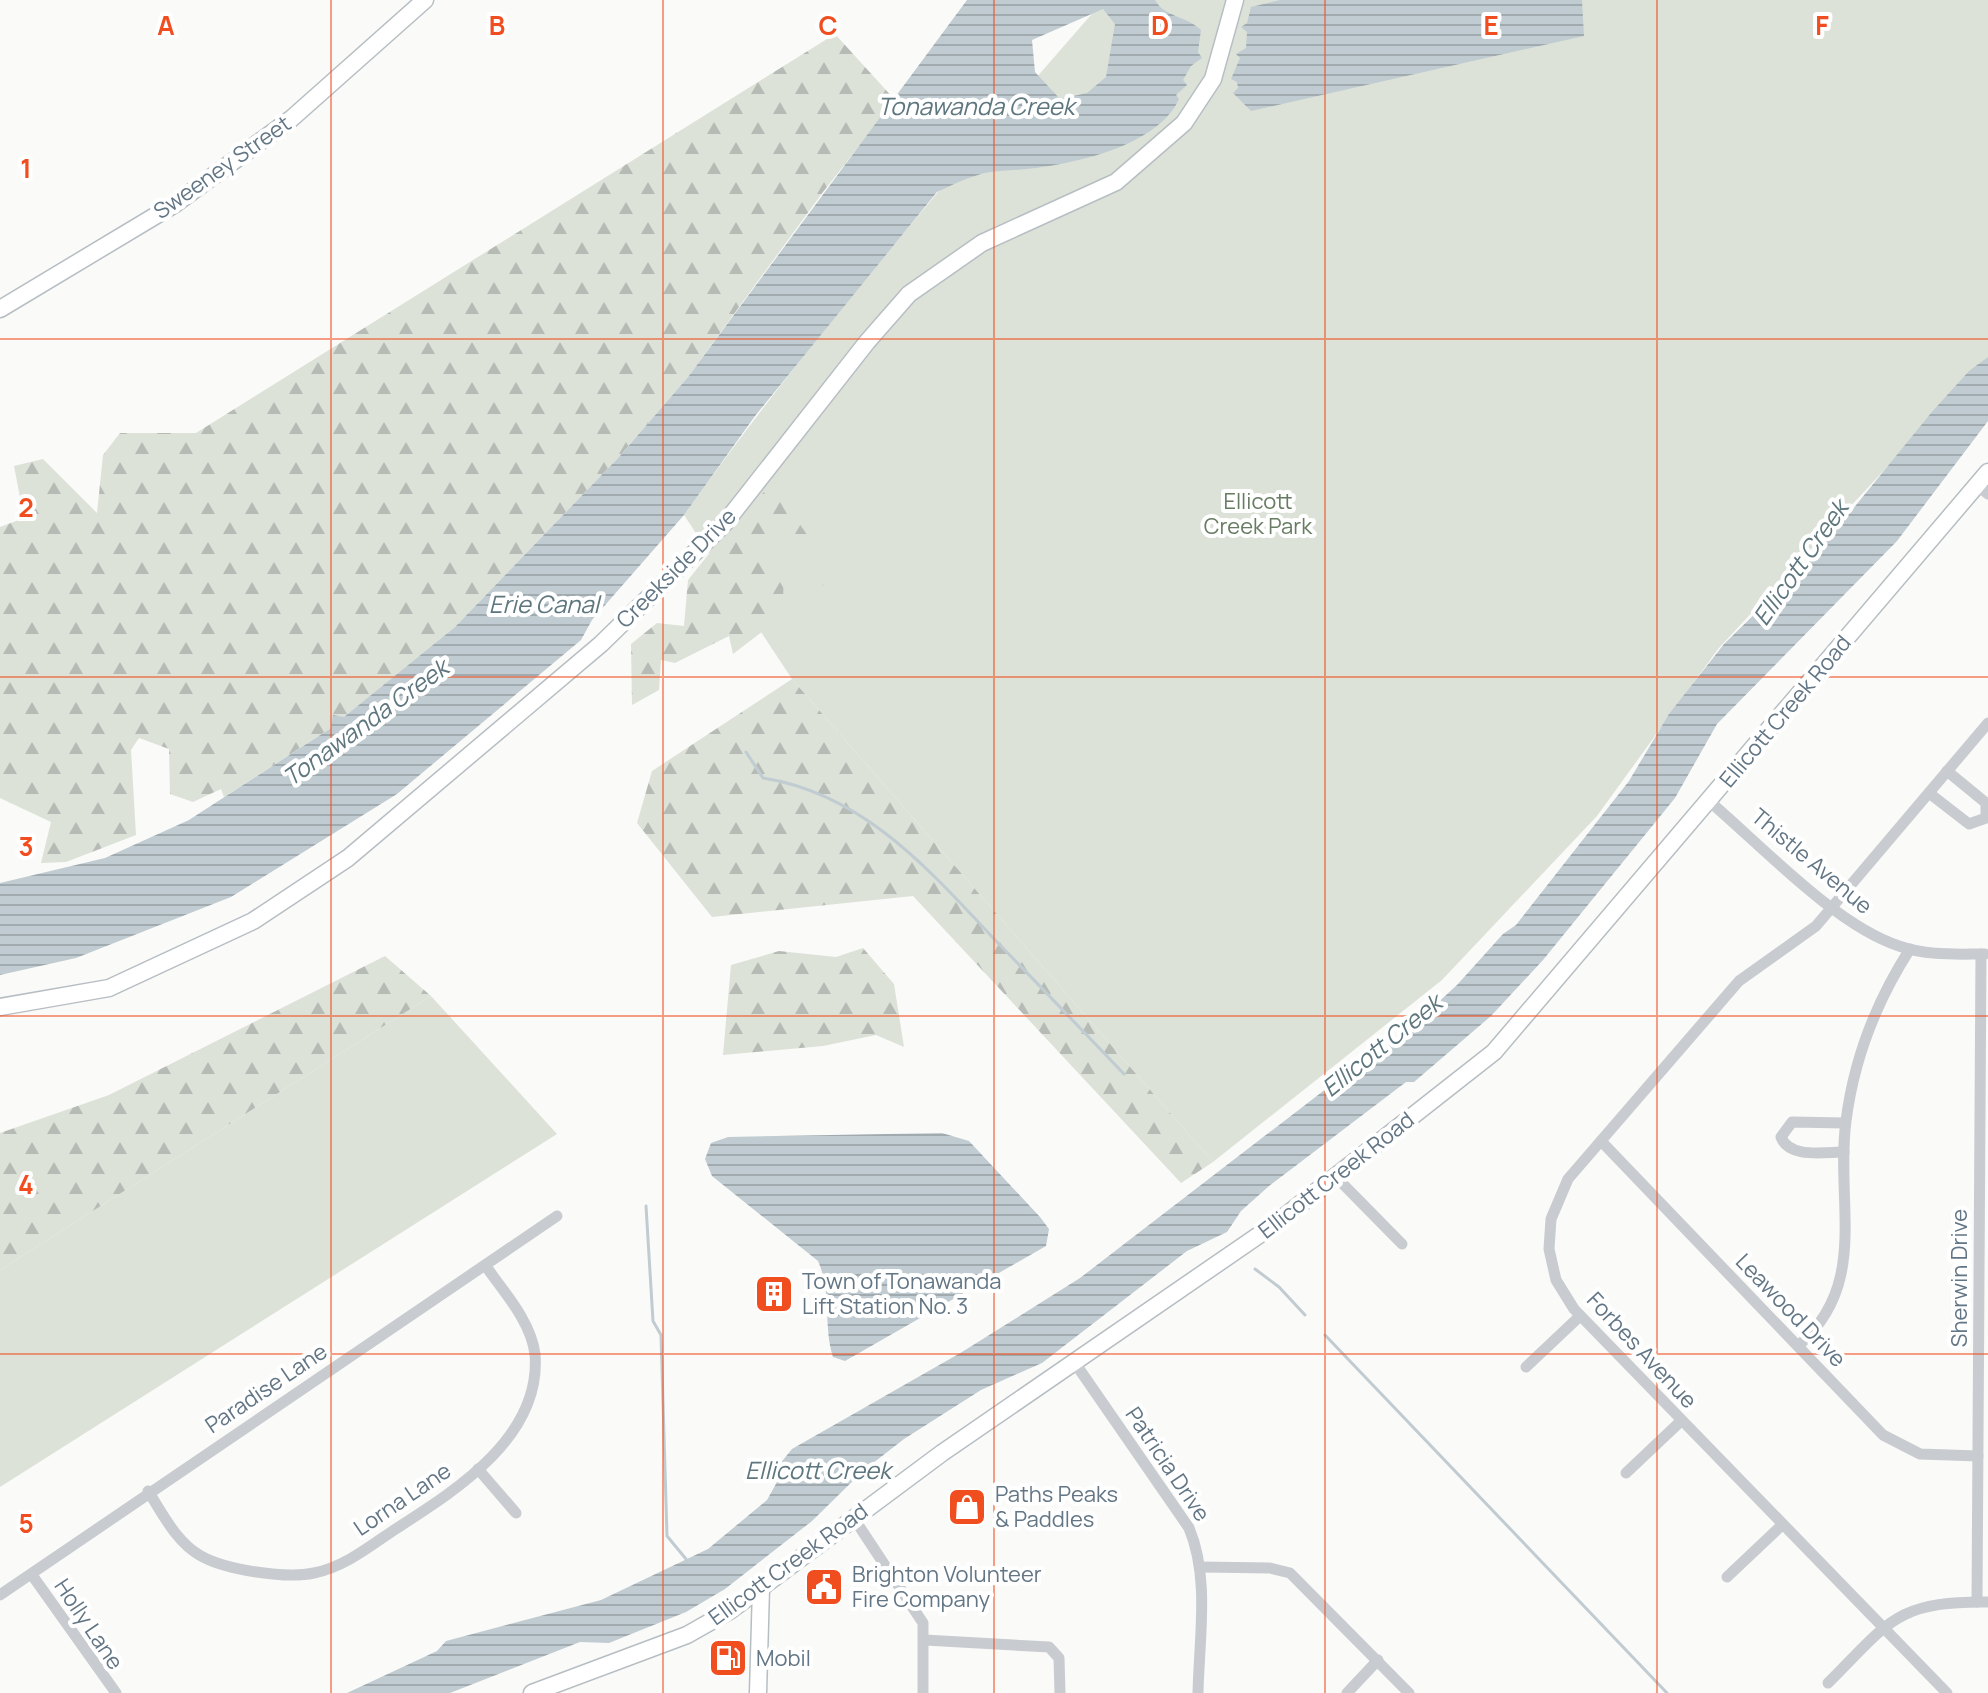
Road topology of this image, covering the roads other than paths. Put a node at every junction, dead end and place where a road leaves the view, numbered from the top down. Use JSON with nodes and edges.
{"nodes":[{"id":1,"x":425,"y":0,"type":"edge"},
{"id":2,"x":1235,"y":0,"type":"edge"},
{"id":3,"x":0,"y":309,"type":"edge"},
{"id":4,"x":1984,"y":483,"type":"edge"},
{"id":5,"x":1988,"y":723,"type":"edge"},
{"id":6,"x":1947,"y":771,"type":"junction"},
{"id":7,"x":1929,"y":793,"type":"junction"},
{"id":8,"x":1709,"y":801,"type":"junction"},
{"id":9,"x":1832,"y":907,"type":"junction"},
{"id":10,"x":1910,"y":949,"type":"junction"},
{"id":11,"x":1984,"y":954,"type":"edge"},
{"id":12,"x":0,"y":1007,"type":"edge"},
{"id":13,"x":1845,"y":1123,"type":"junction"},
{"id":14,"x":1601,"y":1141,"type":"junction"},
{"id":15,"x":1844,"y":1152,"type":"junction"},
{"id":16,"x":1336,"y":1177,"type":"junction"},
{"id":17,"x":557,"y":1216,"type":"dead end"},
{"id":18,"x":1402,"y":1244,"type":"dead end"},
{"id":19,"x":485,"y":1265,"type":"junction"},
{"id":20,"x":1580,"y":1316,"type":"junction"},
{"id":21,"x":1798,"y":1346,"type":"junction"},
{"id":22,"x":1075,"y":1363,"type":"junction"},
{"id":23,"x":1526,"y":1367,"type":"dead end"},
{"id":24,"x":1681,"y":1421,"type":"junction"},
{"id":25,"x":1978,"y":1456,"type":"junction"},
{"id":26,"x":478,"y":1469,"type":"junction"},
{"id":27,"x":1626,"y":1473,"type":"dead end"},
{"id":28,"x":148,"y":1491,"type":"junction"},
{"id":29,"x":516,"y":1513,"type":"dead end"},
{"id":30,"x":853,"y":1517,"type":"junction"},
{"id":31,"x":1782,"y":1525,"type":"junction"},
{"id":32,"x":1201,"y":1567,"type":"junction"},
{"id":33,"x":32,"y":1575,"type":"junction"},
{"id":34,"x":1727,"y":1577,"type":"dead end"},
{"id":35,"x":761,"y":1588,"type":"junction"},
{"id":36,"x":0,"y":1595,"type":"edge"},
{"id":37,"x":1982,"y":1602,"type":"edge"},
{"id":38,"x":1882,"y":1629,"type":"junction"},
{"id":39,"x":925,"y":1640,"type":"junction"},
{"id":40,"x":1378,"y":1660,"type":"junction"},
{"id":41,"x":1828,"y":1683,"type":"dead end"},
{"id":42,"x":116,"y":1693,"type":"edge"},
{"id":43,"x":532,"y":1693,"type":"edge"},
{"id":44,"x":758,"y":1693,"type":"edge"},
{"id":45,"x":923,"y":1693,"type":"edge"},
{"id":46,"x":1060,"y":1693,"type":"edge"},
{"id":47,"x":1198,"y":1693,"type":"edge"},
{"id":48,"x":1347,"y":1693,"type":"edge"},
{"id":49,"x":1409,"y":1693,"type":"edge"},
{"id":50,"x":1947,"y":1693,"type":"edge"}],
"edges":[{"from":1,"to":3,"type":"street","name":"Sweeney Street"},
{"from":2,"to":12,"type":"street","name":"Creekside Drive"},
{"from":4,"to":8,"type":"street","name":"Ellicott Creek Road"},
{"from":5,"to":6,"type":"street","name":"Forbes Avenue"},
{"from":6,"to":7,"type":"street","name":"Forbes Avenue"},
{"from":6,"to":7,"type":"street"},
{"from":7,"to":9,"type":"street","name":"Forbes Avenue"},
{"from":8,"to":9,"type":"street","name":"Thistle Avenue"},
{"from":8,"to":16,"type":"street","name":"Ellicott Creek Road"},
{"from":9,"to":10,"type":"street","name":"Thistle Avenue"},
{"from":9,"to":14,"type":"street","name":"Forbes Avenue"},
{"from":10,"to":11,"type":"street","name":"Thistle Avenue"},
{"from":10,"to":13,"type":"street"},
{"from":11,"to":25,"type":"street","name":"Sherwin Drive"},
{"from":13,"to":15,"type":"street"},
{"from":13,"to":15,"type":"street"},
{"from":14,"to":20,"type":"street","name":"Forbes Avenue"},
{"from":14,"to":21,"type":"street","name":"Leawood Drive"},
{"from":15,"to":21,"type":"street"},
{"from":16,"to":18,"type":"street"},
{"from":16,"to":22,"type":"street","name":"Ellicott Creek Road"},
{"from":17,"to":19,"type":"street","name":"Paradise Lane"},
{"from":19,"to":26,"type":"street","name":"Lorna Lane"},
{"from":19,"to":28,"type":"street","name":"Paradise Lane"},
{"from":20,"to":23,"type":"street"},
{"from":20,"to":24,"type":"street","name":"Forbes Avenue"},
{"from":21,"to":25,"type":"street","name":"Leawood Drive"},
{"from":22,"to":30,"type":"street","name":"Ellicott Creek Road"},
{"from":22,"to":32,"type":"street","name":"Patricia Drive"},
{"from":24,"to":27,"type":"street"},
{"from":24,"to":31,"type":"street","name":"Forbes Avenue"},
{"from":25,"to":37,"type":"street","name":"Sherwin Drive"},
{"from":26,"to":28,"type":"street","name":"Lorna Lane"},
{"from":26,"to":29,"type":"street"},
{"from":28,"to":33,"type":"street","name":"Paradise Lane"},
{"from":30,"to":35,"type":"street","name":"Ellicott Creek Road"},
{"from":30,"to":39,"type":"street"},
{"from":31,"to":34,"type":"street"},
{"from":31,"to":38,"type":"street","name":"Forbes Avenue"},
{"from":32,"to":40,"type":"street"},
{"from":32,"to":47,"type":"street","name":"Patricia Drive"},
{"from":33,"to":36,"type":"street","name":"Paradise Lane"},
{"from":33,"to":42,"type":"street","name":"Holly Lane"},
{"from":35,"to":43,"type":"street","name":"Ellicott Creek Road"},
{"from":35,"to":44,"type":"street"},
{"from":37,"to":38,"type":"street"},
{"from":38,"to":41,"type":"street"},
{"from":38,"to":50,"type":"street","name":"Forbes Avenue"},
{"from":39,"to":45,"type":"street"},
{"from":39,"to":46,"type":"street"},
{"from":40,"to":48,"type":"street"},
{"from":40,"to":49,"type":"street"}]}
